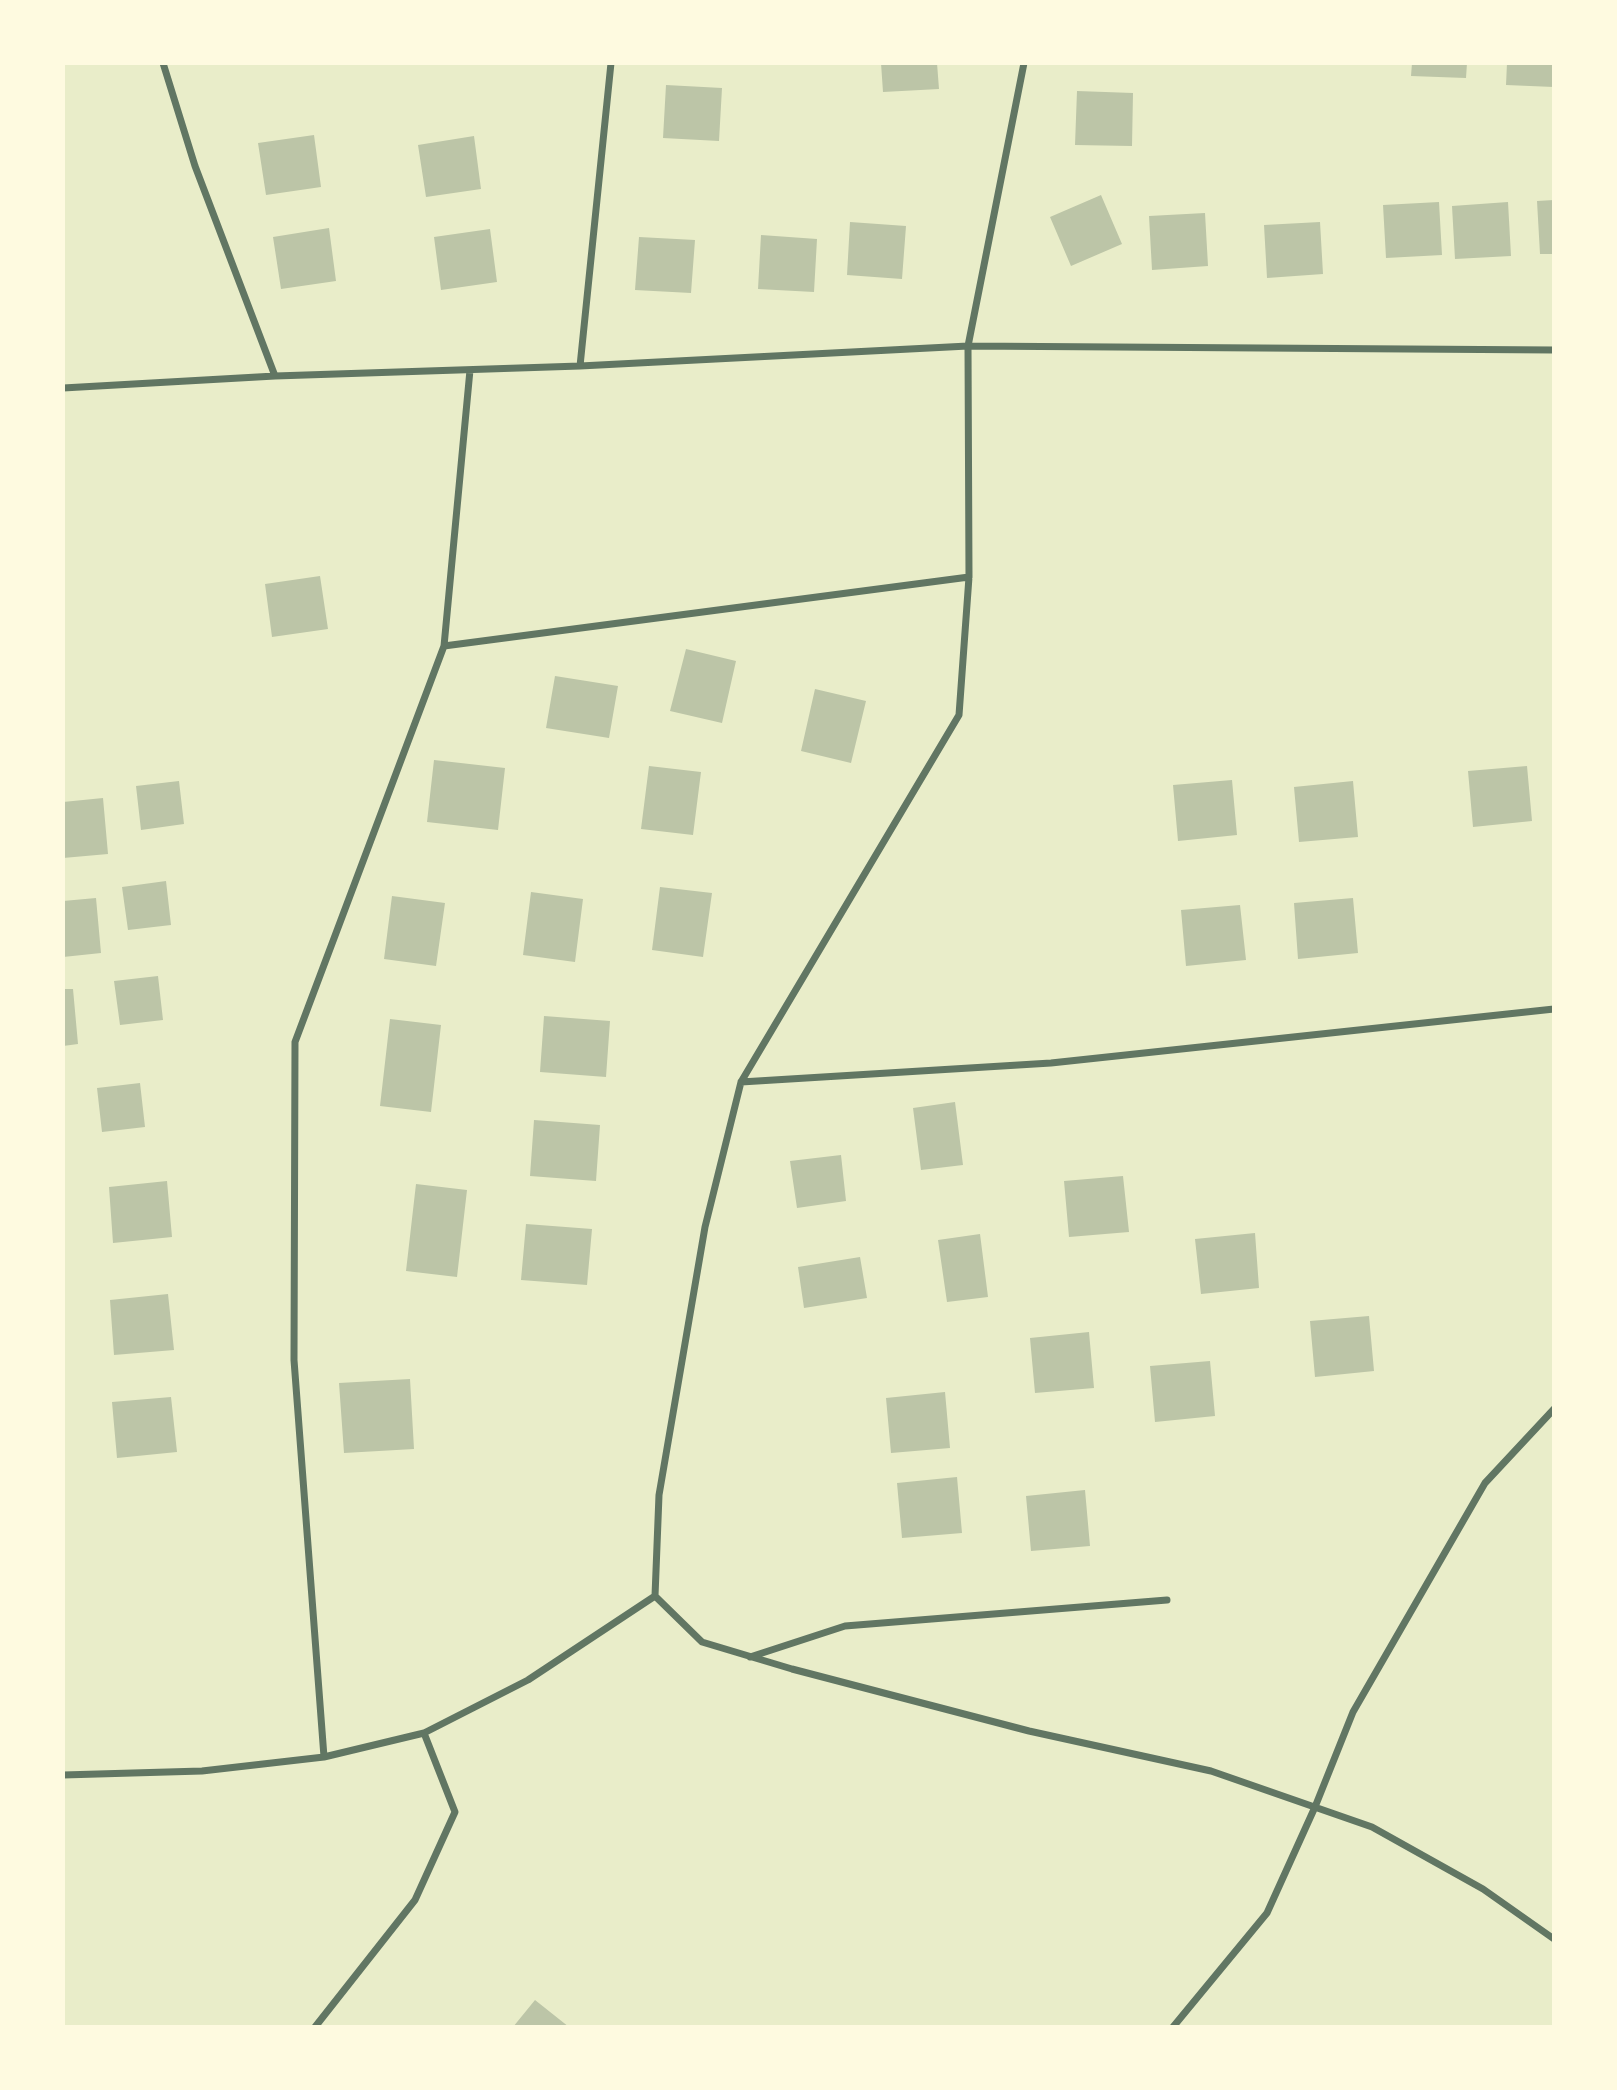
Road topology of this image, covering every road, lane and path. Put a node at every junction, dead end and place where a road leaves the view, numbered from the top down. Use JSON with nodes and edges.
{"nodes":[{"id":1,"x":163,"y":63,"type":"edge"},
{"id":2,"x":611,"y":63,"type":"edge"},
{"id":3,"x":1024,"y":63,"type":"edge"},
{"id":4,"x":968,"y":346,"type":"junction"},
{"id":5,"x":1554,"y":350,"type":"edge"},
{"id":6,"x":580,"y":366,"type":"junction"},
{"id":7,"x":470,"y":370,"type":"junction"},
{"id":8,"x":275,"y":376,"type":"junction"},
{"id":9,"x":63,"y":388,"type":"edge"},
{"id":10,"x":969,"y":576,"type":"junction"},
{"id":11,"x":444,"y":646,"type":"junction"},
{"id":12,"x":1554,"y":1009,"type":"edge"},
{"id":13,"x":740,"y":1082,"type":"junction"},
{"id":14,"x":1554,"y":1409,"type":"edge"},
{"id":15,"x":655,"y":1596,"type":"junction"},
{"id":16,"x":1167,"y":1600,"type":"dead end"},
{"id":17,"x":750,"y":1657,"type":"junction"},
{"id":18,"x":424,"y":1733,"type":"junction"},
{"id":19,"x":324,"y":1757,"type":"junction"},
{"id":20,"x":63,"y":1775,"type":"edge"},
{"id":21,"x":1315,"y":1807,"type":"junction"},
{"id":22,"x":1554,"y":1939,"type":"edge"},
{"id":23,"x":315,"y":2027,"type":"edge"},
{"id":24,"x":1173,"y":2027,"type":"edge"}],
"edges":[{"from":1,"to":8,"type":"street"},
{"from":2,"to":6,"type":"street"},
{"from":3,"to":4,"type":"street"},
{"from":4,"to":5,"type":"street"},
{"from":4,"to":6,"type":"street"},
{"from":4,"to":10,"type":"street"},
{"from":6,"to":7,"type":"street"},
{"from":7,"to":8,"type":"street"},
{"from":7,"to":11,"type":"street"},
{"from":8,"to":9,"type":"street"},
{"from":10,"to":11,"type":"street"},
{"from":10,"to":13,"type":"street"},
{"from":11,"to":19,"type":"street"},
{"from":12,"to":13,"type":"street"},
{"from":13,"to":15,"type":"street"},
{"from":14,"to":21,"type":"street"},
{"from":15,"to":17,"type":"street"},
{"from":15,"to":18,"type":"street"},
{"from":16,"to":17,"type":"street"},
{"from":17,"to":21,"type":"street"},
{"from":18,"to":19,"type":"street"},
{"from":18,"to":23,"type":"street"},
{"from":19,"to":20,"type":"street"},
{"from":21,"to":22,"type":"street"},
{"from":21,"to":24,"type":"street"}]}
